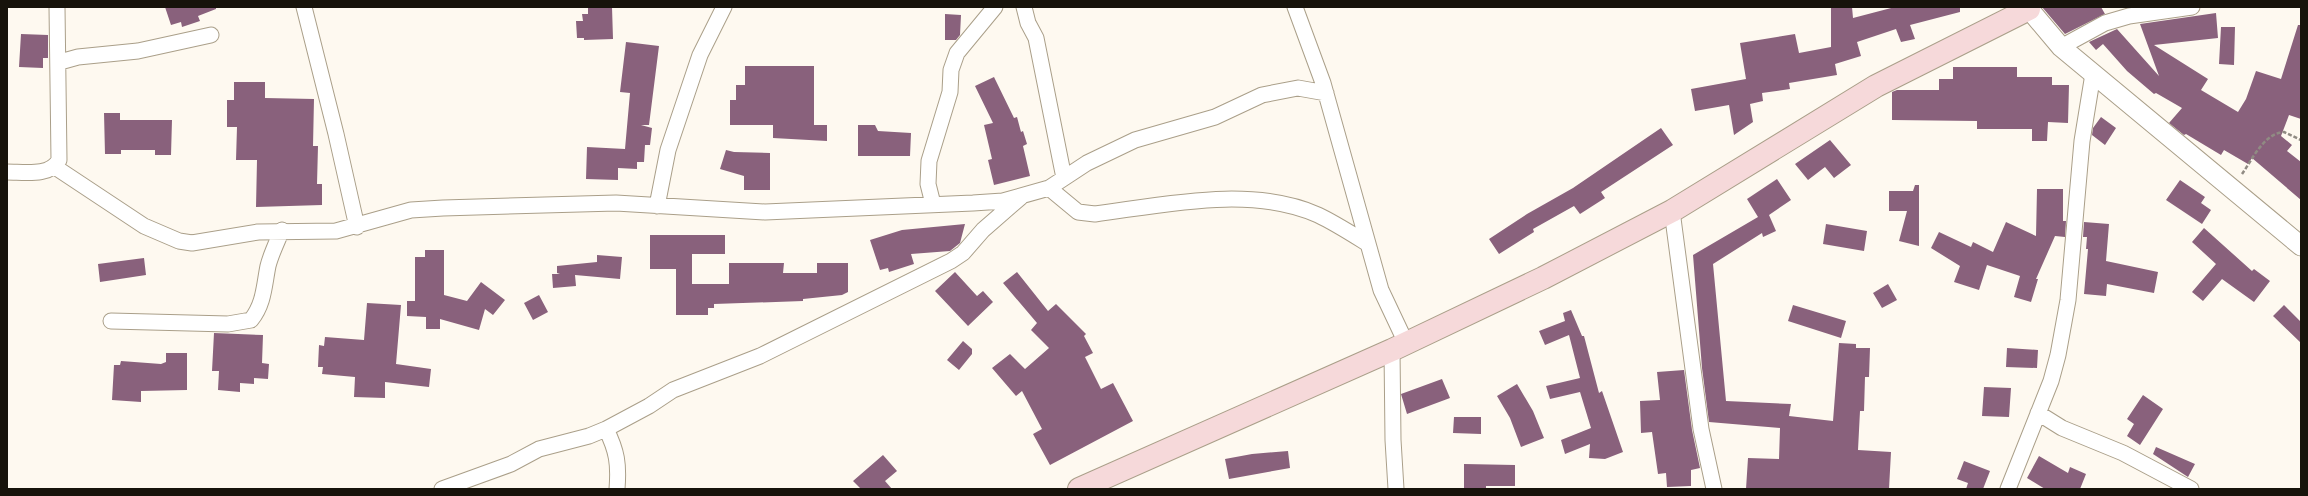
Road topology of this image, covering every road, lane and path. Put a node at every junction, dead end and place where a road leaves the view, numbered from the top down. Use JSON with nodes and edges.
{"nodes":[{"id":1,"x":57,"y":7,"type":"edge"},
{"id":2,"x":304,"y":7,"type":"edge"},
{"id":3,"x":724,"y":7,"type":"edge"},
{"id":4,"x":994,"y":7,"type":"edge"},
{"id":5,"x":1024,"y":7,"type":"edge"},
{"id":6,"x":1295,"y":7,"type":"edge"},
{"id":7,"x":2192,"y":7,"type":"edge"},
{"id":8,"x":2029,"y":8,"type":"edge"},
{"id":9,"x":211,"y":36,"type":"dead end"},
{"id":10,"x":2061,"y":47,"type":"junction"},
{"id":11,"x":60,"y":62,"type":"junction"},
{"id":12,"x":2093,"y":74,"type":"junction"},
{"id":13,"x":1326,"y":93,"type":"junction"},
{"id":14,"x":2301,"y":140,"type":"edge"},
{"id":15,"x":55,"y":167,"type":"junction"},
{"id":16,"x":7,"y":172,"type":"edge"},
{"id":17,"x":1064,"y":178,"type":"junction"},
{"id":18,"x":1049,"y":188,"type":"junction"},
{"id":19,"x":2231,"y":189,"type":"junction"},
{"id":20,"x":1021,"y":197,"type":"junction"},
{"id":21,"x":933,"y":204,"type":"junction"},
{"id":22,"x":657,"y":206,"type":"junction"},
{"id":23,"x":1672,"y":211,"type":"junction"},
{"id":24,"x":357,"y":226,"type":"junction"},
{"id":25,"x":282,"y":230,"type":"junction"},
{"id":26,"x":1368,"y":244,"type":"junction"},
{"id":27,"x":2301,"y":246,"type":"edge"},
{"id":28,"x":111,"y":322,"type":"dead end"},
{"id":29,"x":1399,"y":346,"type":"junction"},
{"id":30,"x":2038,"y":413,"type":"junction"},
{"id":31,"x":606,"y":429,"type":"junction"},
{"id":32,"x":442,"y":489,"type":"edge"},
{"id":33,"x":617,"y":489,"type":"edge"},
{"id":34,"x":1079,"y":489,"type":"edge"},
{"id":35,"x":1396,"y":489,"type":"edge"},
{"id":36,"x":1714,"y":489,"type":"edge"},
{"id":37,"x":2008,"y":489,"type":"edge"},
{"id":38,"x":2191,"y":489,"type":"edge"}],
"edges":[{"from":1,"to":11,"type":"street"},
{"from":2,"to":24,"type":"street"},
{"from":3,"to":22,"type":"street"},
{"from":4,"to":21,"type":"street"},
{"from":5,"to":17,"type":"street"},
{"from":6,"to":13,"type":"street"},
{"from":7,"to":10,"type":"street"},
{"from":8,"to":10,"type":"street"},
{"from":8,"to":23,"type":"main road"},
{"from":9,"to":11,"type":"street"},
{"from":10,"to":12,"type":"street"},
{"from":11,"to":15,"type":"street"},
{"from":12,"to":19,"type":"street"},
{"from":12,"to":30,"type":"street"},
{"from":13,"to":17,"type":"street"},
{"from":13,"to":26,"type":"street"},
{"from":14,"to":19,"type":"path"},
{"from":15,"to":16,"type":"street"},
{"from":15,"to":25,"type":"street"},
{"from":17,"to":18,"type":"street"},
{"from":18,"to":20,"type":"street"},
{"from":18,"to":26,"type":"street"},
{"from":19,"to":27,"type":"street"},
{"from":20,"to":21,"type":"street"},
{"from":20,"to":31,"type":"street"},
{"from":21,"to":22,"type":"street"},
{"from":22,"to":24,"type":"street"},
{"from":23,"to":29,"type":"main road"},
{"from":23,"to":36,"type":"street"},
{"from":24,"to":25,"type":"street"},
{"from":25,"to":28,"type":"street"},
{"from":26,"to":29,"type":"street"},
{"from":29,"to":34,"type":"main road"},
{"from":29,"to":35,"type":"street"},
{"from":30,"to":37,"type":"street"},
{"from":30,"to":38,"type":"street"},
{"from":31,"to":32,"type":"street"},
{"from":31,"to":33,"type":"street"}]}
